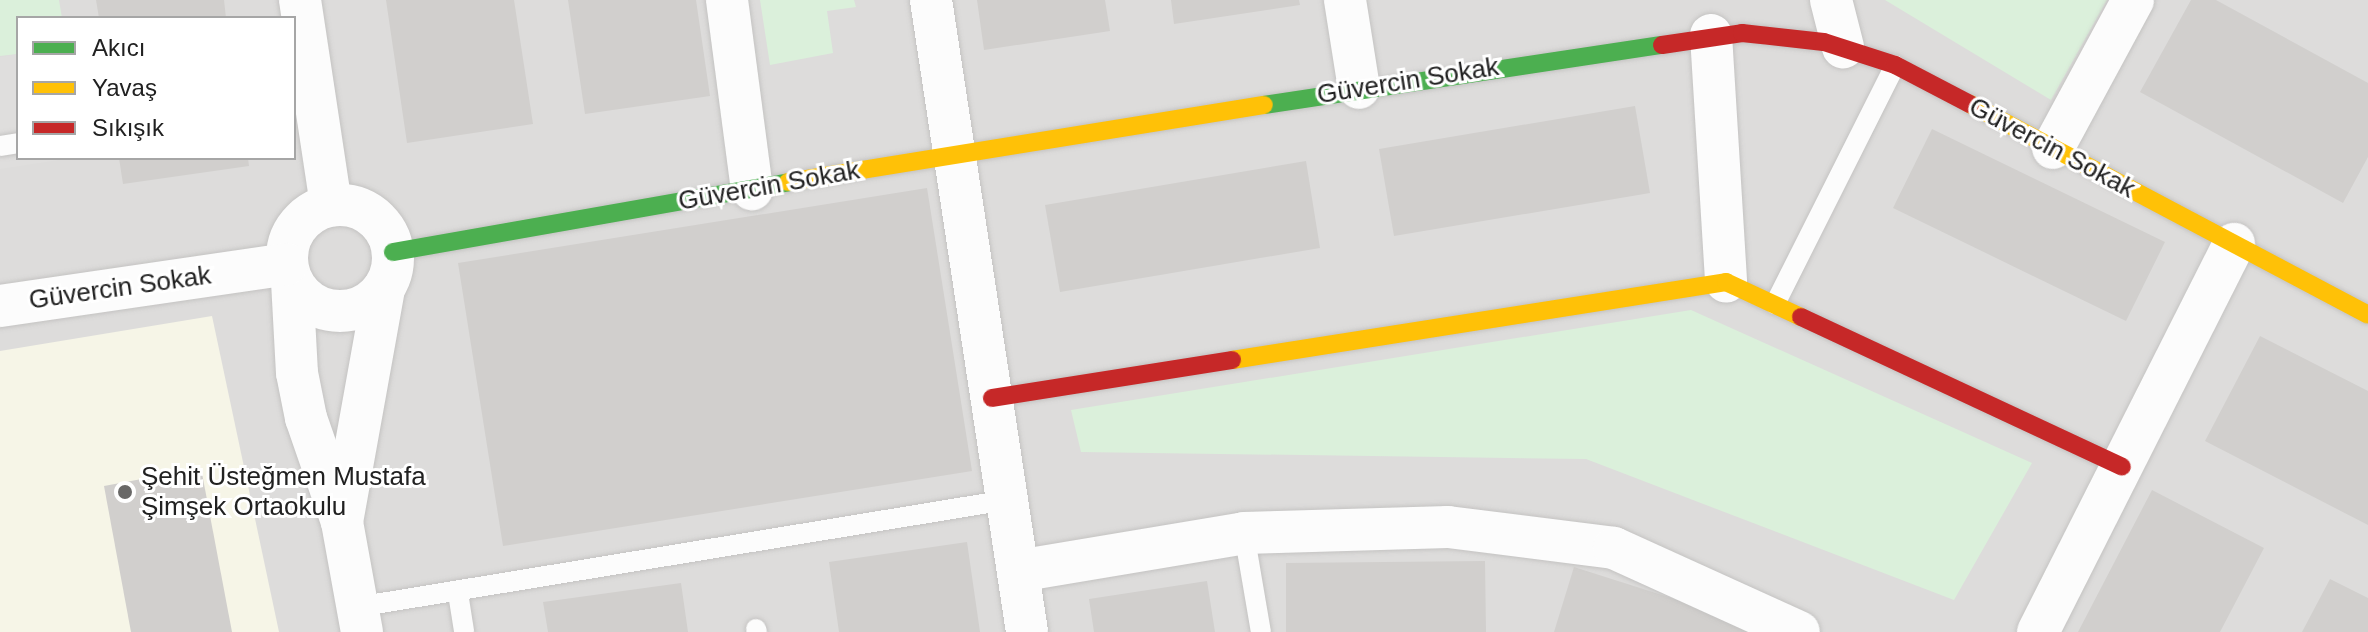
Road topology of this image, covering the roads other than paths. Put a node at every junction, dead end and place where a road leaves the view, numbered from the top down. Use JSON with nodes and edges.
{"nodes":[{"id":1,"x":300,"y":0,"type":"edge"},
{"id":2,"x":727,"y":0,"type":"edge"},
{"id":3,"x":931,"y":0,"type":"edge"},
{"id":4,"x":1345,"y":0,"type":"edge"},
{"id":5,"x":1831,"y":0,"type":"edge"},
{"id":6,"x":2133,"y":0,"type":"edge"},
{"id":7,"x":1711,"y":35,"type":"junction"},
{"id":8,"x":1843,"y":47,"type":"junction"},
{"id":9,"x":1895,"y":65,"type":"junction"},
{"id":10,"x":1359,"y":88,"type":"junction"},
{"id":11,"x":2053,"y":148,"type":"junction"},
{"id":12,"x":955,"y":152,"type":"junction"},
{"id":13,"x":752,"y":189,"type":"junction"},
{"id":14,"x":331,"y":206,"type":"junction"},
{"id":15,"x":2234,"y":244,"type":"junction"},
{"id":16,"x":388,"y":270,"type":"junction"},
{"id":17,"x":290,"y":272,"type":"junction"},
{"id":18,"x":1726,"y":282,"type":"junction"},
{"id":19,"x":1775,"y":304,"type":"junction"},
{"id":20,"x":0,"y":306,"type":"edge"},
{"id":21,"x":2368,"y":315,"type":"edge"},
{"id":22,"x":992,"y":398,"type":"junction"},
{"id":23,"x":2122,"y":467,"type":"junction"},
{"id":24,"x":1007,"y":500,"type":"junction"},
{"id":25,"x":342,"y":522,"type":"junction"},
{"id":26,"x":1244,"y":533,"type":"junction"},
{"id":27,"x":1018,"y":571,"type":"junction"},
{"id":28,"x":458,"y":593,"type":"junction"},
{"id":29,"x":359,"y":619,"type":"edge"},
{"id":30,"x":464,"y":632,"type":"edge"},
{"id":31,"x":1027,"y":632,"type":"edge"},
{"id":32,"x":1261,"y":632,"type":"edge"},
{"id":33,"x":1799,"y":632,"type":"edge"},
{"id":34,"x":2038,"y":632,"type":"edge"}],
"edges":[{"from":1,"to":14,"type":"street"},
{"from":2,"to":13,"type":"street"},
{"from":3,"to":12,"type":"street"},
{"from":4,"to":10,"type":"street"},
{"from":5,"to":8,"type":"street"},
{"from":6,"to":11,"type":"street"},
{"from":7,"to":8,"type":"street","name":"Güvercin Sokak"},
{"from":7,"to":10,"type":"street","name":"Güvercin Sokak"},
{"from":7,"to":18,"type":"street"},
{"from":8,"to":9,"type":"street","name":"Güvercin Sokak"},
{"from":9,"to":11,"type":"street","name":"Güvercin Sokak"},
{"from":9,"to":19,"type":"lane"},
{"from":10,"to":12,"type":"street","name":"Güvercin Sokak"},
{"from":11,"to":15,"type":"street","name":"Güvercin Sokak"},
{"from":12,"to":13,"type":"street","name":"Güvercin Sokak"},
{"from":12,"to":22,"type":"street"},
{"from":13,"to":16,"type":"street","name":"Güvercin Sokak"},
{"from":14,"to":16,"type":"street"},
{"from":14,"to":17,"type":"street"},
{"from":15,"to":21,"type":"street","name":"Güvercin Sokak"},
{"from":15,"to":23,"type":"street"},
{"from":16,"to":17,"type":"street"},
{"from":16,"to":25,"type":"street"},
{"from":17,"to":20,"type":"street","name":"Güvercin Sokak"},
{"from":17,"to":25,"type":"street"},
{"from":18,"to":19,"type":"street"},
{"from":18,"to":22,"type":"street"},
{"from":19,"to":23,"type":"street"},
{"from":22,"to":24,"type":"street"},
{"from":23,"to":34,"type":"street"},
{"from":24,"to":27,"type":"street"},
{"from":24,"to":28,"type":"lane"},
{"from":25,"to":29,"type":"street"},
{"from":26,"to":27,"type":"street"},
{"from":26,"to":32,"type":"lane"},
{"from":26,"to":33,"type":"street"},
{"from":27,"to":31,"type":"street"},
{"from":28,"to":29,"type":"lane"},
{"from":28,"to":30,"type":"lane"}]}
